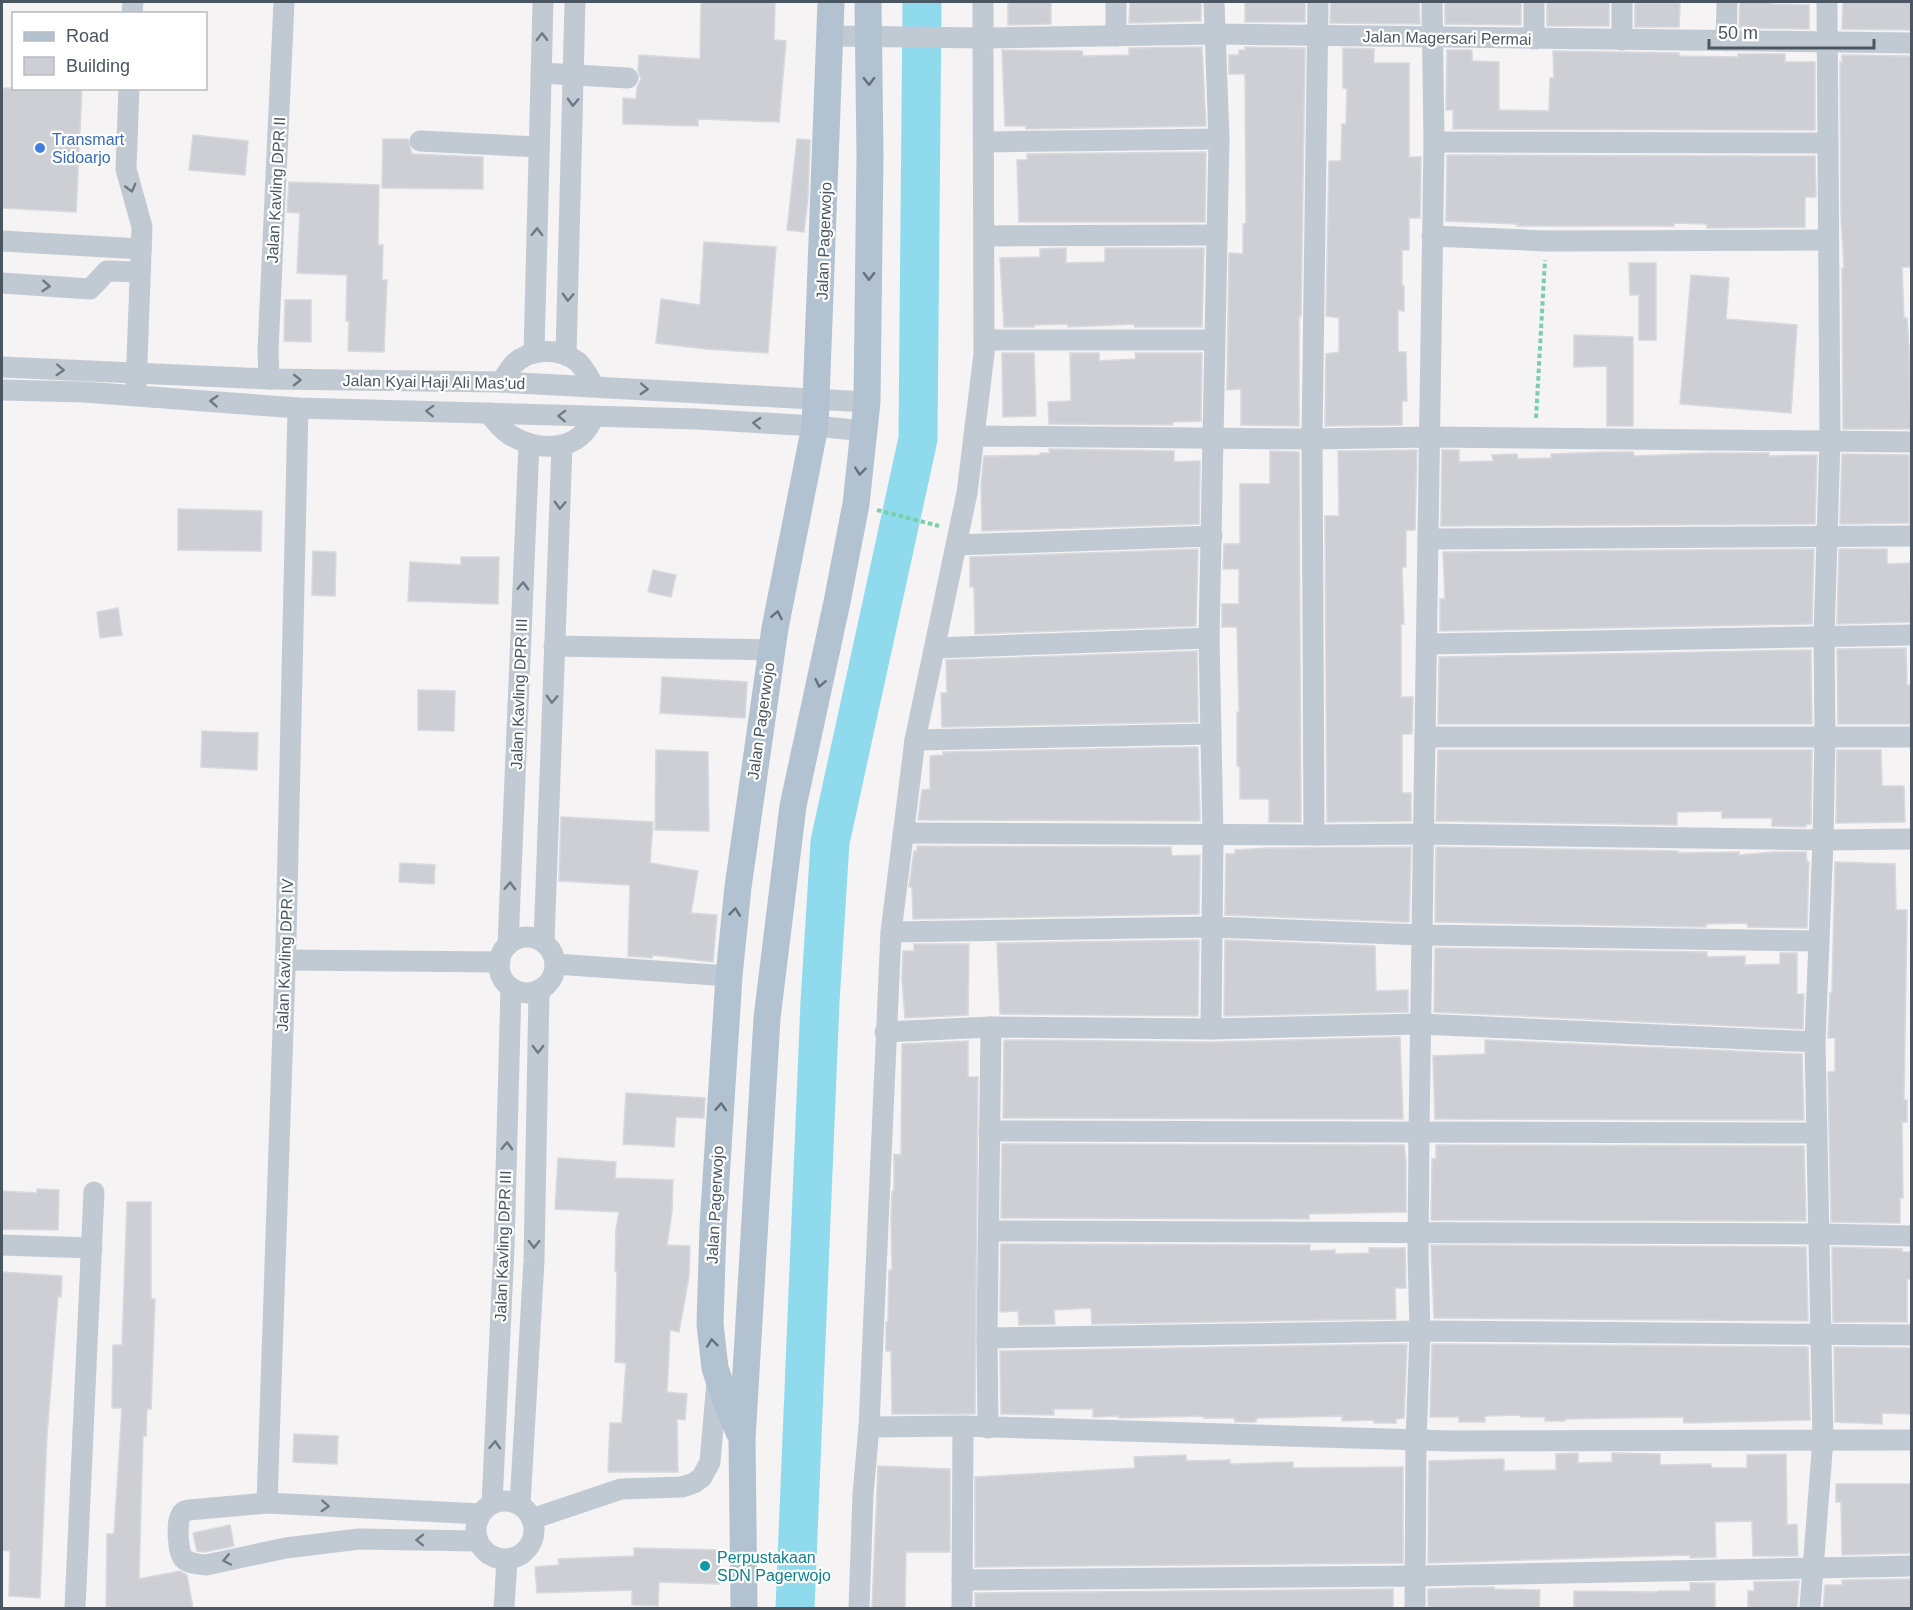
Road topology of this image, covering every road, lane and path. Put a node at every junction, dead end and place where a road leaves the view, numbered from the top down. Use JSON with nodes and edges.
{"nodes":[{"id":1,"x":284,"y":2,"type":"edge"},
{"id":2,"x":543,"y":2,"type":"edge"},
{"id":3,"x":575,"y":2,"type":"edge"},
{"id":4,"x":831,"y":2,"type":"edge"},
{"id":5,"x":868,"y":2,"type":"edge"},
{"id":6,"x":983,"y":2,"type":"edge"},
{"id":7,"x":1116,"y":2,"type":"edge"},
{"id":8,"x":1214,"y":2,"type":"edge"},
{"id":9,"x":1318,"y":2,"type":"edge"},
{"id":10,"x":1432,"y":2,"type":"edge"},
{"id":11,"x":1534,"y":2,"type":"edge"},
{"id":12,"x":1622,"y":2,"type":"edge"},
{"id":13,"x":1728,"y":2,"type":"edge"},
{"id":14,"x":1827,"y":2,"type":"edge"},
{"id":15,"x":1214,"y":34,"type":"junction"},
{"id":16,"x":831,"y":36,"type":"junction"},
{"id":17,"x":876,"y":36,"type":"junction"},
{"id":18,"x":1116,"y":36,"type":"junction"},
{"id":19,"x":1318,"y":37,"type":"junction"},
{"id":20,"x":1433,"y":37,"type":"junction"},
{"id":21,"x":983,"y":38,"type":"junction"},
{"id":22,"x":1534,"y":39,"type":"junction"},
{"id":23,"x":1622,"y":40,"type":"junction"},
{"id":24,"x":1726,"y":41,"type":"junction"},
{"id":25,"x":1827,"y":41,"type":"junction"},
{"id":26,"x":1911,"y":43,"type":"edge"},
{"id":27,"x":541,"y":73,"type":"junction"},
{"id":28,"x":573,"y":74,"type":"junction"},
{"id":29,"x":628,"y":78,"type":"dead end"},
{"id":30,"x":129,"y":90,"type":"edge"},
{"id":31,"x":1219,"y":139,"type":"junction"},
{"id":32,"x":420,"y":141,"type":"dead end"},
{"id":33,"x":1434,"y":141,"type":"junction"},
{"id":34,"x":985,"y":142,"type":"junction"},
{"id":35,"x":1826,"y":143,"type":"junction"},
{"id":36,"x":539,"y":147,"type":"junction"},
{"id":37,"x":1217,"y":235,"type":"junction"},
{"id":38,"x":985,"y":236,"type":"junction"},
{"id":39,"x":1432,"y":236,"type":"junction"},
{"id":40,"x":1827,"y":240,"type":"junction"},
{"id":41,"x":2,"y":241,"type":"edge"},
{"id":42,"x":1547,"y":241,"type":"junction"},
{"id":43,"x":141,"y":249,"type":"junction"},
{"id":44,"x":140,"y":272,"type":"junction"},
{"id":45,"x":2,"y":283,"type":"edge"},
{"id":46,"x":985,"y":340,"type":"junction"},
{"id":47,"x":1215,"y":340,"type":"junction"},
{"id":48,"x":534,"y":353,"type":"junction"},
{"id":49,"x":566,"y":355,"type":"junction"},
{"id":50,"x":2,"y":367,"type":"edge"},
{"id":51,"x":137,"y":373,"type":"junction"},
{"id":52,"x":269,"y":379,"type":"junction"},
{"id":53,"x":501,"y":382,"type":"junction"},
{"id":54,"x":594,"y":386,"type":"junction"},
{"id":55,"x":2,"y":390,"type":"edge"},
{"id":56,"x":134,"y":396,"type":"junction"},
{"id":57,"x":867,"y":402,"type":"junction"},
{"id":58,"x":298,"y":408,"type":"junction"},
{"id":59,"x":488,"y":413,"type":"junction"},
{"id":60,"x":816,"y":413,"type":"junction"},
{"id":61,"x":593,"y":417,"type":"junction"},
{"id":62,"x":864,"y":431,"type":"junction"},
{"id":63,"x":975,"y":436,"type":"junction"},
{"id":64,"x":1430,"y":437,"type":"junction"},
{"id":65,"x":1213,"y":438,"type":"junction"},
{"id":66,"x":1312,"y":439,"type":"junction"},
{"id":67,"x":1534,"y":439,"type":"junction"},
{"id":68,"x":1830,"y":440,"type":"junction"},
{"id":69,"x":1911,"y":442,"type":"edge"},
{"id":70,"x":530,"y":444,"type":"junction"},
{"id":71,"x":562,"y":446,"type":"junction"},
{"id":72,"x":891,"y":513,"type":"dead end"},
{"id":73,"x":919,"y":521,"type":"dead end"},
{"id":74,"x":1212,"y":536,"type":"junction"},
{"id":75,"x":1826,"y":536,"type":"junction"},
{"id":76,"x":1911,"y":536,"type":"edge"},
{"id":77,"x":1428,"y":539,"type":"junction"},
{"id":78,"x":956,"y":545,"type":"junction"},
{"id":79,"x":1911,"y":634,"type":"edge"},
{"id":80,"x":1824,"y":636,"type":"junction"},
{"id":81,"x":1209,"y":638,"type":"junction"},
{"id":82,"x":1427,"y":644,"type":"junction"},
{"id":83,"x":554,"y":646,"type":"junction"},
{"id":84,"x":935,"y":648,"type":"junction"},
{"id":85,"x":771,"y":650,"type":"junction"},
{"id":86,"x":1211,"y":734,"type":"junction"},
{"id":87,"x":1825,"y":736,"type":"junction"},
{"id":88,"x":1425,"y":737,"type":"junction"},
{"id":89,"x":1911,"y":737,"type":"edge"},
{"id":90,"x":915,"y":740,"type":"junction"},
{"id":91,"x":903,"y":833,"type":"junction"},
{"id":92,"x":1424,"y":834,"type":"junction"},
{"id":93,"x":1213,"y":835,"type":"junction"},
{"id":94,"x":1314,"y":835,"type":"junction"},
{"id":95,"x":1911,"y":839,"type":"edge"},
{"id":96,"x":1823,"y":840,"type":"junction"},
{"id":97,"x":1211,"y":927,"type":"junction"},
{"id":98,"x":891,"y":932,"type":"junction"},
{"id":99,"x":1422,"y":935,"type":"junction"},
{"id":100,"x":1819,"y":941,"type":"junction"},
{"id":101,"x":544,"y":942,"type":"junction"},
{"id":102,"x":504,"y":953,"type":"junction"},
{"id":103,"x":286,"y":960,"type":"junction"},
{"id":104,"x":555,"y":964,"type":"junction"},
{"id":105,"x":729,"y":976,"type":"junction"},
{"id":106,"x":511,"y":988,"type":"junction"},
{"id":107,"x":539,"y":990,"type":"junction"},
{"id":108,"x":1421,"y":1024,"type":"junction"},
{"id":109,"x":991,"y":1027,"type":"junction"},
{"id":110,"x":1210,"y":1029,"type":"junction"},
{"id":111,"x":885,"y":1032,"type":"junction"},
{"id":112,"x":1815,"y":1042,"type":"junction"},
{"id":113,"x":990,"y":1131,"type":"junction"},
{"id":114,"x":1419,"y":1131,"type":"junction"},
{"id":115,"x":1816,"y":1133,"type":"junction"},
{"id":116,"x":94,"y":1192,"type":"dead end"},
{"id":117,"x":713,"y":1227,"type":"junction"},
{"id":118,"x":754,"y":1227,"type":"junction"},
{"id":119,"x":989,"y":1231,"type":"junction"},
{"id":120,"x":1419,"y":1232,"type":"junction"},
{"id":121,"x":1818,"y":1234,"type":"junction"},
{"id":122,"x":1911,"y":1236,"type":"edge"},
{"id":123,"x":2,"y":1245,"type":"edge"},
{"id":124,"x":92,"y":1248,"type":"junction"},
{"id":125,"x":1420,"y":1330,"type":"junction"},
{"id":126,"x":1820,"y":1335,"type":"junction"},
{"id":127,"x":1911,"y":1335,"type":"edge"},
{"id":128,"x":987,"y":1338,"type":"junction"},
{"id":129,"x":717,"y":1376,"type":"junction"},
{"id":130,"x":963,"y":1426,"type":"junction"},
{"id":131,"x":869,"y":1427,"type":"junction"},
{"id":132,"x":988,"y":1428,"type":"junction"},
{"id":133,"x":742,"y":1439,"type":"junction"},
{"id":134,"x":1823,"y":1439,"type":"junction"},
{"id":135,"x":1416,"y":1440,"type":"junction"},
{"id":136,"x":1911,"y":1440,"type":"edge"},
{"id":137,"x":267,"y":1503,"type":"junction"},
{"id":138,"x":487,"y":1509,"type":"junction"},
{"id":139,"x":526,"y":1512,"type":"junction"},
{"id":140,"x":478,"y":1541,"type":"junction"},
{"id":141,"x":507,"y":1560,"type":"junction"},
{"id":142,"x":1814,"y":1566,"type":"junction"},
{"id":143,"x":1911,"y":1566,"type":"edge"},
{"id":144,"x":1417,"y":1576,"type":"junction"},
{"id":145,"x":962,"y":1580,"type":"junction"},
{"id":146,"x":75,"y":1608,"type":"edge"},
{"id":147,"x":504,"y":1608,"type":"edge"},
{"id":148,"x":744,"y":1608,"type":"edge"},
{"id":149,"x":859,"y":1608,"type":"edge"},
{"id":150,"x":962,"y":1608,"type":"edge"},
{"id":151,"x":1415,"y":1608,"type":"edge"},
{"id":152,"x":1810,"y":1608,"type":"edge"}],
"edges":[{"from":1,"to":52,"type":"street","name":"Jalan Kavling DPR II"},
{"from":27,"to":2,"type":"street","one_way":true},
{"from":3,"to":28,"type":"street"},
{"from":4,"to":16,"type":"main road","name":"Jalan Pagerwojo"},
{"from":5,"to":17,"type":"main road","name":"Jalan Pagerwojo"},
{"from":6,"to":21,"type":"street"},
{"from":7,"to":18,"type":"street"},
{"from":8,"to":15,"type":"street"},
{"from":9,"to":19,"type":"street"},
{"from":10,"to":20,"type":"street"},
{"from":11,"to":22,"type":"street"},
{"from":12,"to":23,"type":"street"},
{"from":13,"to":24,"type":"street"},
{"from":14,"to":25,"type":"street"},
{"from":15,"to":18,"type":"street","name":"Jalan Magersari Permai"},
{"from":15,"to":19,"type":"street","name":"Jalan Magersari Permai"},
{"from":15,"to":31,"type":"street"},
{"from":16,"to":17,"type":"street","name":"Jalan Magersari Permai"},
{"from":16,"to":60,"type":"main road","name":"Jalan Pagerwojo"},
{"from":17,"to":21,"type":"street","name":"Jalan Magersari Permai"},
{"from":17,"to":57,"type":"main road","name":"Jalan Pagerwojo","one_way":true},
{"from":18,"to":21,"type":"street","name":"Jalan Magersari Permai"},
{"from":19,"to":20,"type":"street","name":"Jalan Magersari Permai"},
{"from":19,"to":66,"type":"street"},
{"from":20,"to":22,"type":"street","name":"Jalan Magersari Permai"},
{"from":20,"to":33,"type":"street"},
{"from":21,"to":34,"type":"street"},
{"from":22,"to":23,"type":"street","name":"Jalan Magersari Permai"},
{"from":23,"to":24,"type":"street","name":"Jalan Magersari Permai"},
{"from":24,"to":25,"type":"street","name":"Jalan Magersari Permai"},
{"from":25,"to":26,"type":"street","name":"Jalan Magersari Permai"},
{"from":25,"to":35,"type":"street"},
{"from":27,"to":28,"type":"street"},
{"from":27,"to":36,"type":"street"},
{"from":28,"to":29,"type":"street"},
{"from":28,"to":49,"type":"street","one_way":true},
{"from":30,"to":43,"type":"street","one_way":true},
{"from":31,"to":34,"type":"street"},
{"from":31,"to":37,"type":"street"},
{"from":32,"to":36,"type":"street"},
{"from":33,"to":35,"type":"street"},
{"from":33,"to":39,"type":"street"},
{"from":34,"to":38,"type":"street"},
{"from":35,"to":40,"type":"street"},
{"from":48,"to":36,"type":"street","one_way":true},
{"from":37,"to":38,"type":"street"},
{"from":37,"to":47,"type":"street"},
{"from":38,"to":46,"type":"street"},
{"from":39,"to":42,"type":"street"},
{"from":39,"to":64,"type":"street"},
{"from":40,"to":42,"type":"street"},
{"from":40,"to":68,"type":"street"},
{"from":41,"to":43,"type":"street"},
{"from":42,"to":67,"type":"path"},
{"from":43,"to":44,"type":"street"},
{"from":45,"to":44,"type":"street","one_way":true},
{"from":44,"to":51,"type":"street"},
{"from":46,"to":47,"type":"street"},
{"from":46,"to":63,"type":"street"},
{"from":47,"to":65,"type":"street"},
{"from":48,"to":49,"type":"street"},
{"from":48,"to":53,"type":"street"},
{"from":49,"to":54,"type":"street"},
{"from":50,"to":51,"type":"street","name":"Jalan Kyai Haji Ali Mas'ud","one_way":true},
{"from":51,"to":52,"type":"street","name":"Jalan Kyai Haji Ali Mas'ud"},
{"from":51,"to":56,"type":"street"},
{"from":52,"to":53,"type":"street","name":"Jalan Kyai Haji Ali Mas'ud","one_way":true},
{"from":53,"to":54,"type":"street","name":"Jalan Kyai Haji Ali Mas'ud"},
{"from":54,"to":60,"type":"street","name":"Jalan Kyai Haji Ali Mas'ud","one_way":true},
{"from":55,"to":56,"type":"street","name":"Jalan Kyai Haji Ali Mas'ud"},
{"from":58,"to":56,"type":"street","name":"Jalan Kyai Haji Ali Mas'ud","one_way":true},
{"from":57,"to":60,"type":"street","name":"Jalan Kyai Haji Ali Mas'ud"},
{"from":57,"to":62,"type":"main road","name":"Jalan Pagerwojo"},
{"from":59,"to":58,"type":"street","name":"Jalan Kyai Haji Ali Mas'ud","one_way":true},
{"from":58,"to":103,"type":"street","name":"Jalan Kavling DPR IV"},
{"from":61,"to":59,"type":"street","name":"Jalan Kyai Haji Ali Mas'ud","one_way":true},
{"from":59,"to":70,"type":"street"},
{"from":60,"to":61,"type":"street","name":"Jalan Kyai Haji Ali Mas'ud","one_way":true},
{"from":60,"to":62,"type":"street","name":"Jalan Kyai Haji Ali Mas'ud"},
{"from":85,"to":60,"type":"main road","name":"Jalan Pagerwojo","one_way":true},
{"from":61,"to":71,"type":"street"},
{"from":62,"to":118,"type":"main road","name":"Jalan Pagerwojo","one_way":true},
{"from":63,"to":65,"type":"street"},
{"from":63,"to":78,"type":"street"},
{"from":64,"to":66,"type":"street"},
{"from":64,"to":67,"type":"street"},
{"from":64,"to":77,"type":"street"},
{"from":65,"to":66,"type":"street"},
{"from":65,"to":74,"type":"street"},
{"from":66,"to":94,"type":"street"},
{"from":67,"to":68,"type":"street"},
{"from":68,"to":69,"type":"street"},
{"from":68,"to":75,"type":"street"},
{"from":70,"to":71,"type":"street"},
{"from":102,"to":70,"type":"street","name":"Jalan Kavling DPR III","one_way":true},
{"from":71,"to":83,"type":"street","name":"Jalan Kavling DPR III","one_way":true},
{"from":72,"to":73,"type":"path"},
{"from":74,"to":78,"type":"street"},
{"from":74,"to":81,"type":"street"},
{"from":75,"to":76,"type":"street"},
{"from":75,"to":77,"type":"street"},
{"from":75,"to":80,"type":"street"},
{"from":77,"to":82,"type":"street"},
{"from":78,"to":84,"type":"street"},
{"from":79,"to":80,"type":"street"},
{"from":80,"to":82,"type":"street"},
{"from":80,"to":87,"type":"street"},
{"from":81,"to":84,"type":"street"},
{"from":81,"to":86,"type":"street"},
{"from":82,"to":88,"type":"street"},
{"from":83,"to":85,"type":"street"},
{"from":83,"to":101,"type":"street","name":"Jalan Kavling DPR III","one_way":true},
{"from":84,"to":90,"type":"street"},
{"from":105,"to":85,"type":"main road","name":"Jalan Pagerwojo","one_way":true},
{"from":86,"to":90,"type":"street"},
{"from":86,"to":93,"type":"street"},
{"from":87,"to":88,"type":"street"},
{"from":87,"to":89,"type":"street"},
{"from":87,"to":96,"type":"street"},
{"from":88,"to":92,"type":"street"},
{"from":90,"to":91,"type":"street"},
{"from":91,"to":93,"type":"street"},
{"from":91,"to":98,"type":"street"},
{"from":92,"to":94,"type":"street"},
{"from":92,"to":96,"type":"street"},
{"from":92,"to":99,"type":"street"},
{"from":93,"to":94,"type":"street"},
{"from":93,"to":97,"type":"street"},
{"from":95,"to":96,"type":"street"},
{"from":96,"to":100,"type":"street"},
{"from":97,"to":98,"type":"street"},
{"from":97,"to":99,"type":"street"},
{"from":97,"to":110,"type":"street"},
{"from":98,"to":111,"type":"street"},
{"from":99,"to":100,"type":"street"},
{"from":99,"to":108,"type":"street"},
{"from":100,"to":112,"type":"street"},
{"from":101,"to":102,"type":"street"},
{"from":101,"to":104,"type":"street"},
{"from":102,"to":103,"type":"street"},
{"from":102,"to":106,"type":"street"},
{"from":103,"to":137,"type":"street","name":"Jalan Kavling DPR IV"},
{"from":104,"to":105,"type":"street"},
{"from":104,"to":107,"type":"street"},
{"from":117,"to":105,"type":"main road","name":"Jalan Pagerwojo","one_way":true},
{"from":106,"to":107,"type":"street"},
{"from":138,"to":106,"type":"street","name":"Jalan Kavling DPR III","one_way":true},
{"from":107,"to":139,"type":"street","name":"Jalan Kavling DPR III","one_way":true},
{"from":108,"to":110,"type":"street"},
{"from":108,"to":112,"type":"street"},
{"from":108,"to":114,"type":"street"},
{"from":109,"to":110,"type":"street"},
{"from":109,"to":111,"type":"street"},
{"from":109,"to":113,"type":"street"},
{"from":111,"to":131,"type":"street"},
{"from":112,"to":115,"type":"street"},
{"from":113,"to":114,"type":"street"},
{"from":113,"to":119,"type":"street"},
{"from":114,"to":115,"type":"street"},
{"from":114,"to":120,"type":"street"},
{"from":115,"to":121,"type":"street"},
{"from":116,"to":124,"type":"street"},
{"from":117,"to":118,"type":"main road"},
{"from":129,"to":117,"type":"main road","name":"Jalan Pagerwojo","one_way":true},
{"from":118,"to":133,"type":"main road","name":"Jalan Pagerwojo"},
{"from":119,"to":120,"type":"street"},
{"from":119,"to":128,"type":"street"},
{"from":120,"to":121,"type":"street"},
{"from":120,"to":125,"type":"street"},
{"from":121,"to":122,"type":"street"},
{"from":121,"to":126,"type":"street"},
{"from":123,"to":124,"type":"street"},
{"from":124,"to":146,"type":"street"},
{"from":125,"to":126,"type":"street"},
{"from":125,"to":128,"type":"street"},
{"from":125,"to":135,"type":"street"},
{"from":126,"to":127,"type":"street"},
{"from":126,"to":134,"type":"street"},
{"from":128,"to":132,"type":"street"},
{"from":129,"to":133,"type":"main road","name":"Jalan Pagerwojo"},
{"from":129,"to":139,"type":"street"},
{"from":130,"to":131,"type":"street"},
{"from":130,"to":132,"type":"street"},
{"from":130,"to":145,"type":"street"},
{"from":131,"to":149,"type":"street"},
{"from":132,"to":135,"type":"street"},
{"from":133,"to":148,"type":"main road","name":"Jalan Pagerwojo"},
{"from":134,"to":135,"type":"street"},
{"from":134,"to":136,"type":"street"},
{"from":134,"to":142,"type":"street"},
{"from":135,"to":144,"type":"street"},
{"from":137,"to":138,"type":"street","one_way":true},
{"from":140,"to":137,"type":"street","one_way":true},
{"from":138,"to":139,"type":"street"},
{"from":138,"to":140,"type":"street"},
{"from":139,"to":141,"type":"street"},
{"from":140,"to":141,"type":"street"},
{"from":141,"to":147,"type":"street"},
{"from":142,"to":143,"type":"street"},
{"from":142,"to":144,"type":"street"},
{"from":142,"to":152,"type":"street"},
{"from":144,"to":145,"type":"street"},
{"from":144,"to":151,"type":"street"},
{"from":145,"to":150,"type":"street"}]}
